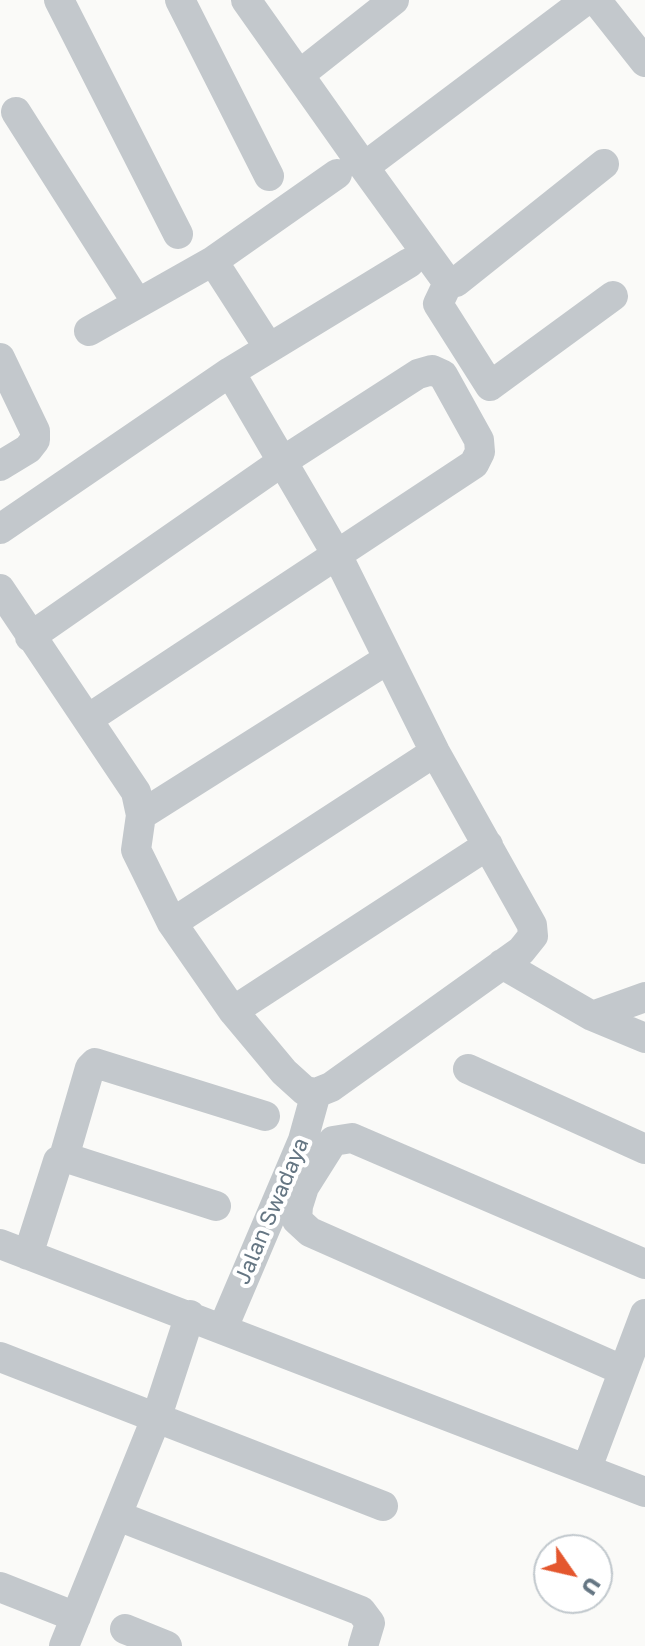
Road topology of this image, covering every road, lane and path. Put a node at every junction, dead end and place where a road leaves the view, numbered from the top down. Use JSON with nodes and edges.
{"nodes":[{"id":1,"x":59,"y":0,"type":"edge"},
{"id":2,"x":180,"y":0,"type":"edge"},
{"id":3,"x":246,"y":0,"type":"edge"},
{"id":4,"x":394,"y":0,"type":"edge"},
{"id":5,"x":586,"y":0,"type":"edge"},
{"id":6,"x":596,"y":0,"type":"edge"},
{"id":7,"x":645,"y":62,"type":"edge"},
{"id":8,"x":299,"y":75,"type":"junction"},
{"id":9,"x":16,"y":112,"type":"dead end"},
{"id":10,"x":604,"y":164,"type":"dead end"},
{"id":11,"x":350,"y":170,"type":"junction"},
{"id":12,"x":269,"y":176,"type":"dead end"},
{"id":13,"x":178,"y":234,"type":"dead end"},
{"id":14,"x":213,"y":261,"type":"junction"},
{"id":15,"x":409,"y":263,"type":"dead end"},
{"id":16,"x":448,"y":283,"type":"junction"},
{"id":17,"x":613,"y":296,"type":"dead end"},
{"id":18,"x":136,"y":301,"type":"junction"},
{"id":19,"x":89,"y":331,"type":"dead end"},
{"id":20,"x":269,"y":348,"type":"junction"},
{"id":21,"x":0,"y":358,"type":"edge"},
{"id":22,"x":230,"y":372,"type":"junction"},
{"id":23,"x":283,"y":461,"type":"junction"},
{"id":24,"x":0,"y":466,"type":"edge"},
{"id":25,"x":0,"y":529,"type":"edge"},
{"id":26,"x":337,"y":555,"type":"junction"},
{"id":27,"x":0,"y":589,"type":"edge"},
{"id":28,"x":30,"y":637,"type":"junction"},
{"id":29,"x":388,"y":659,"type":"junction"},
{"id":30,"x":88,"y":719,"type":"junction"},
{"id":31,"x":435,"y":752,"type":"junction"},
{"id":32,"x":141,"y":815,"type":"junction"},
{"id":33,"x":488,"y":845,"type":"junction"},
{"id":34,"x":172,"y":923,"type":"junction"},
{"id":35,"x":502,"y":964,"type":"junction"},
{"id":36,"x":645,"y":997,"type":"edge"},
{"id":37,"x":233,"y":1011,"type":"junction"},
{"id":38,"x":592,"y":1016,"type":"junction"},
{"id":39,"x":645,"y":1038,"type":"edge"},
{"id":40,"x":468,"y":1069,"type":"dead end"},
{"id":41,"x":316,"y":1093,"type":"junction"},
{"id":42,"x":265,"y":1116,"type":"dead end"},
{"id":43,"x":645,"y":1149,"type":"edge"},
{"id":44,"x":64,"y":1157,"type":"junction"},
{"id":45,"x":216,"y":1206,"type":"dead end"},
{"id":46,"x":14,"y":1250,"type":"edge"},
{"id":47,"x":645,"y":1264,"type":"edge"},
{"id":48,"x":645,"y":1314,"type":"edge"},
{"id":49,"x":190,"y":1315,"type":"junction"},
{"id":50,"x":223,"y":1328,"type":"junction"},
{"id":51,"x":0,"y":1357,"type":"edge"},
{"id":52,"x":622,"y":1370,"type":"junction"},
{"id":53,"x":157,"y":1416,"type":"junction"},
{"id":54,"x":587,"y":1468,"type":"junction"},
{"id":55,"x":645,"y":1492,"type":"edge"},
{"id":56,"x":383,"y":1506,"type":"dead end"},
{"id":57,"x":118,"y":1516,"type":"junction"},
{"id":58,"x":0,"y":1587,"type":"edge"},
{"id":59,"x":76,"y":1617,"type":"junction"},
{"id":60,"x":125,"y":1629,"type":"dead end"},
{"id":61,"x":64,"y":1646,"type":"edge"},
{"id":62,"x":167,"y":1646,"type":"edge"},
{"id":63,"x":363,"y":1646,"type":"edge"}],
"edges":[{"from":1,"to":13,"type":"street"},
{"from":2,"to":12,"type":"street"},
{"from":3,"to":8,"type":"street"},
{"from":4,"to":8,"type":"street"},
{"from":5,"to":11,"type":"street"},
{"from":6,"to":7,"type":"street"},
{"from":8,"to":11,"type":"street"},
{"from":9,"to":18,"type":"street"},
{"from":10,"to":16,"type":"street"},
{"from":11,"to":14,"type":"street"},
{"from":11,"to":16,"type":"street"},
{"from":14,"to":18,"type":"street"},
{"from":14,"to":20,"type":"street"},
{"from":15,"to":20,"type":"street"},
{"from":16,"to":17,"type":"street"},
{"from":18,"to":19,"type":"street"},
{"from":20,"to":22,"type":"street"},
{"from":21,"to":24,"type":"street"},
{"from":22,"to":23,"type":"street"},
{"from":22,"to":25,"type":"street"},
{"from":23,"to":26,"type":"street"},
{"from":23,"to":26,"type":"street"},
{"from":23,"to":28,"type":"street"},
{"from":26,"to":29,"type":"street"},
{"from":26,"to":30,"type":"street"},
{"from":27,"to":28,"type":"street"},
{"from":28,"to":30,"type":"street"},
{"from":29,"to":31,"type":"street"},
{"from":29,"to":32,"type":"street"},
{"from":30,"to":32,"type":"street"},
{"from":31,"to":33,"type":"street"},
{"from":31,"to":34,"type":"street"},
{"from":32,"to":34,"type":"street"},
{"from":33,"to":35,"type":"street"},
{"from":33,"to":37,"type":"street"},
{"from":34,"to":37,"type":"street"},
{"from":35,"to":38,"type":"street"},
{"from":35,"to":41,"type":"street"},
{"from":36,"to":38,"type":"street"},
{"from":37,"to":41,"type":"street"},
{"from":38,"to":39,"type":"street"},
{"from":40,"to":43,"type":"street"},
{"from":41,"to":50,"type":"street","name":"Jalan Swadaya"},
{"from":42,"to":44,"type":"street"},
{"from":44,"to":45,"type":"street"},
{"from":44,"to":46,"type":"street"},
{"from":46,"to":49,"type":"street"},
{"from":47,"to":52,"type":"street"},
{"from":48,"to":52,"type":"street"},
{"from":49,"to":50,"type":"street"},
{"from":49,"to":53,"type":"street"},
{"from":50,"to":54,"type":"street"},
{"from":51,"to":53,"type":"street"},
{"from":52,"to":54,"type":"street"},
{"from":53,"to":56,"type":"street"},
{"from":53,"to":57,"type":"street"},
{"from":54,"to":55,"type":"street"},
{"from":57,"to":59,"type":"street"},
{"from":57,"to":63,"type":"street"},
{"from":58,"to":59,"type":"street"},
{"from":59,"to":61,"type":"street"},
{"from":60,"to":62,"type":"street"}]}
